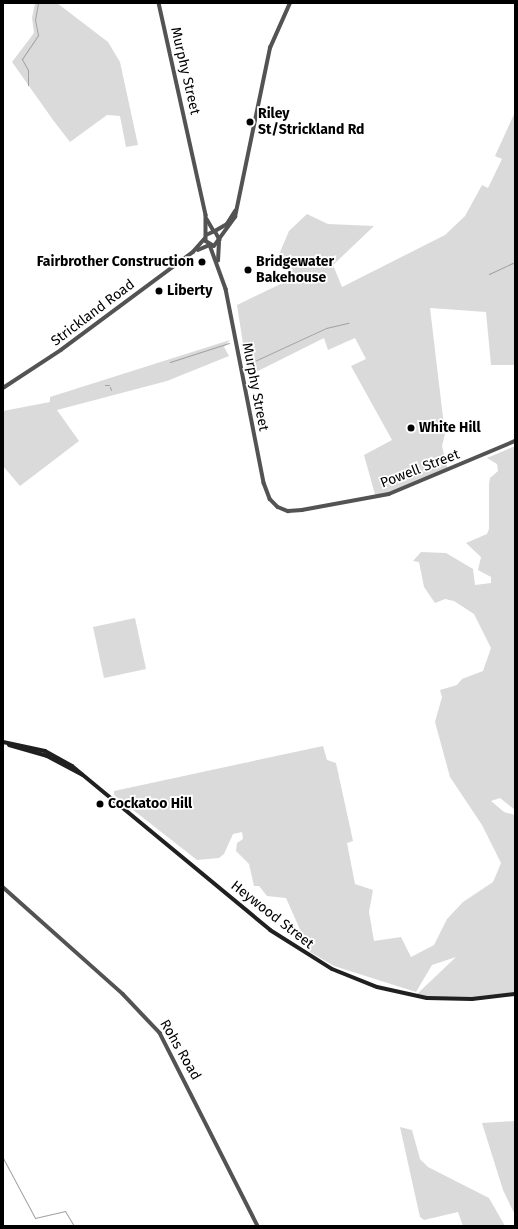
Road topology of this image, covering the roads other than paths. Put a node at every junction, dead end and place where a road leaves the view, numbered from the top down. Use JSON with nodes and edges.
{"nodes":[{"id":1,"x":159,"y":3,"type":"edge"},
{"id":2,"x":290,"y":3,"type":"edge"},
{"id":3,"x":237,"y":208,"type":"junction"},
{"id":4,"x":206,"y":214,"type":"junction"},
{"id":5,"x":215,"y":231,"type":"junction"},
{"id":6,"x":206,"y":236,"type":"junction"},
{"id":7,"x":220,"y":241,"type":"junction"},
{"id":8,"x":210,"y":245,"type":"junction"},
{"id":9,"x":194,"y":252,"type":"junction"},
{"id":10,"x":218,"y":264,"type":"junction"},
{"id":11,"x":3,"y":388,"type":"edge"},
{"id":12,"x":515,"y":441,"type":"edge"},
{"id":13,"x":281,"y":509,"type":"joint"},
{"id":14,"x":3,"y":743,"type":"edge"},
{"id":15,"x":3,"y":887,"type":"edge"},
{"id":16,"x":515,"y":994,"type":"edge"},
{"id":17,"x":258,"y":1226,"type":"edge"}],
"edges":[{"from":1,"to":4,"type":"street","name":"Murphy Street"},
{"from":2,"to":3,"type":"street"},
{"from":3,"to":5,"type":"street"},
{"from":3,"to":7,"type":"street"},
{"from":4,"to":5,"type":"street","name":"Murphy Street"},
{"from":4,"to":6,"type":"street","name":"Murphy Street"},
{"from":5,"to":6,"type":"street"},
{"from":5,"to":7,"type":"street","name":"Murphy Street"},
{"from":6,"to":8,"type":"street","name":"Murphy Street"},
{"from":6,"to":9,"type":"street","name":"Strickland Road"},
{"from":7,"to":8,"type":"street","name":"Strickland Road"},
{"from":7,"to":10,"type":"street","name":"Murphy Street"},
{"from":8,"to":9,"type":"street","name":"Strickland Road"},
{"from":8,"to":10,"type":"street","name":"Murphy Street"},
{"from":9,"to":11,"type":"street","name":"Strickland Road"},
{"from":10,"to":13,"type":"street","name":"Murphy Street"},
{"from":12,"to":13,"type":"street","name":"Powell Street"},
{"from":14,"to":16,"type":"main road","name":"Heywood Street"},
{"from":15,"to":17,"type":"street","name":"Rohs Road"}]}
